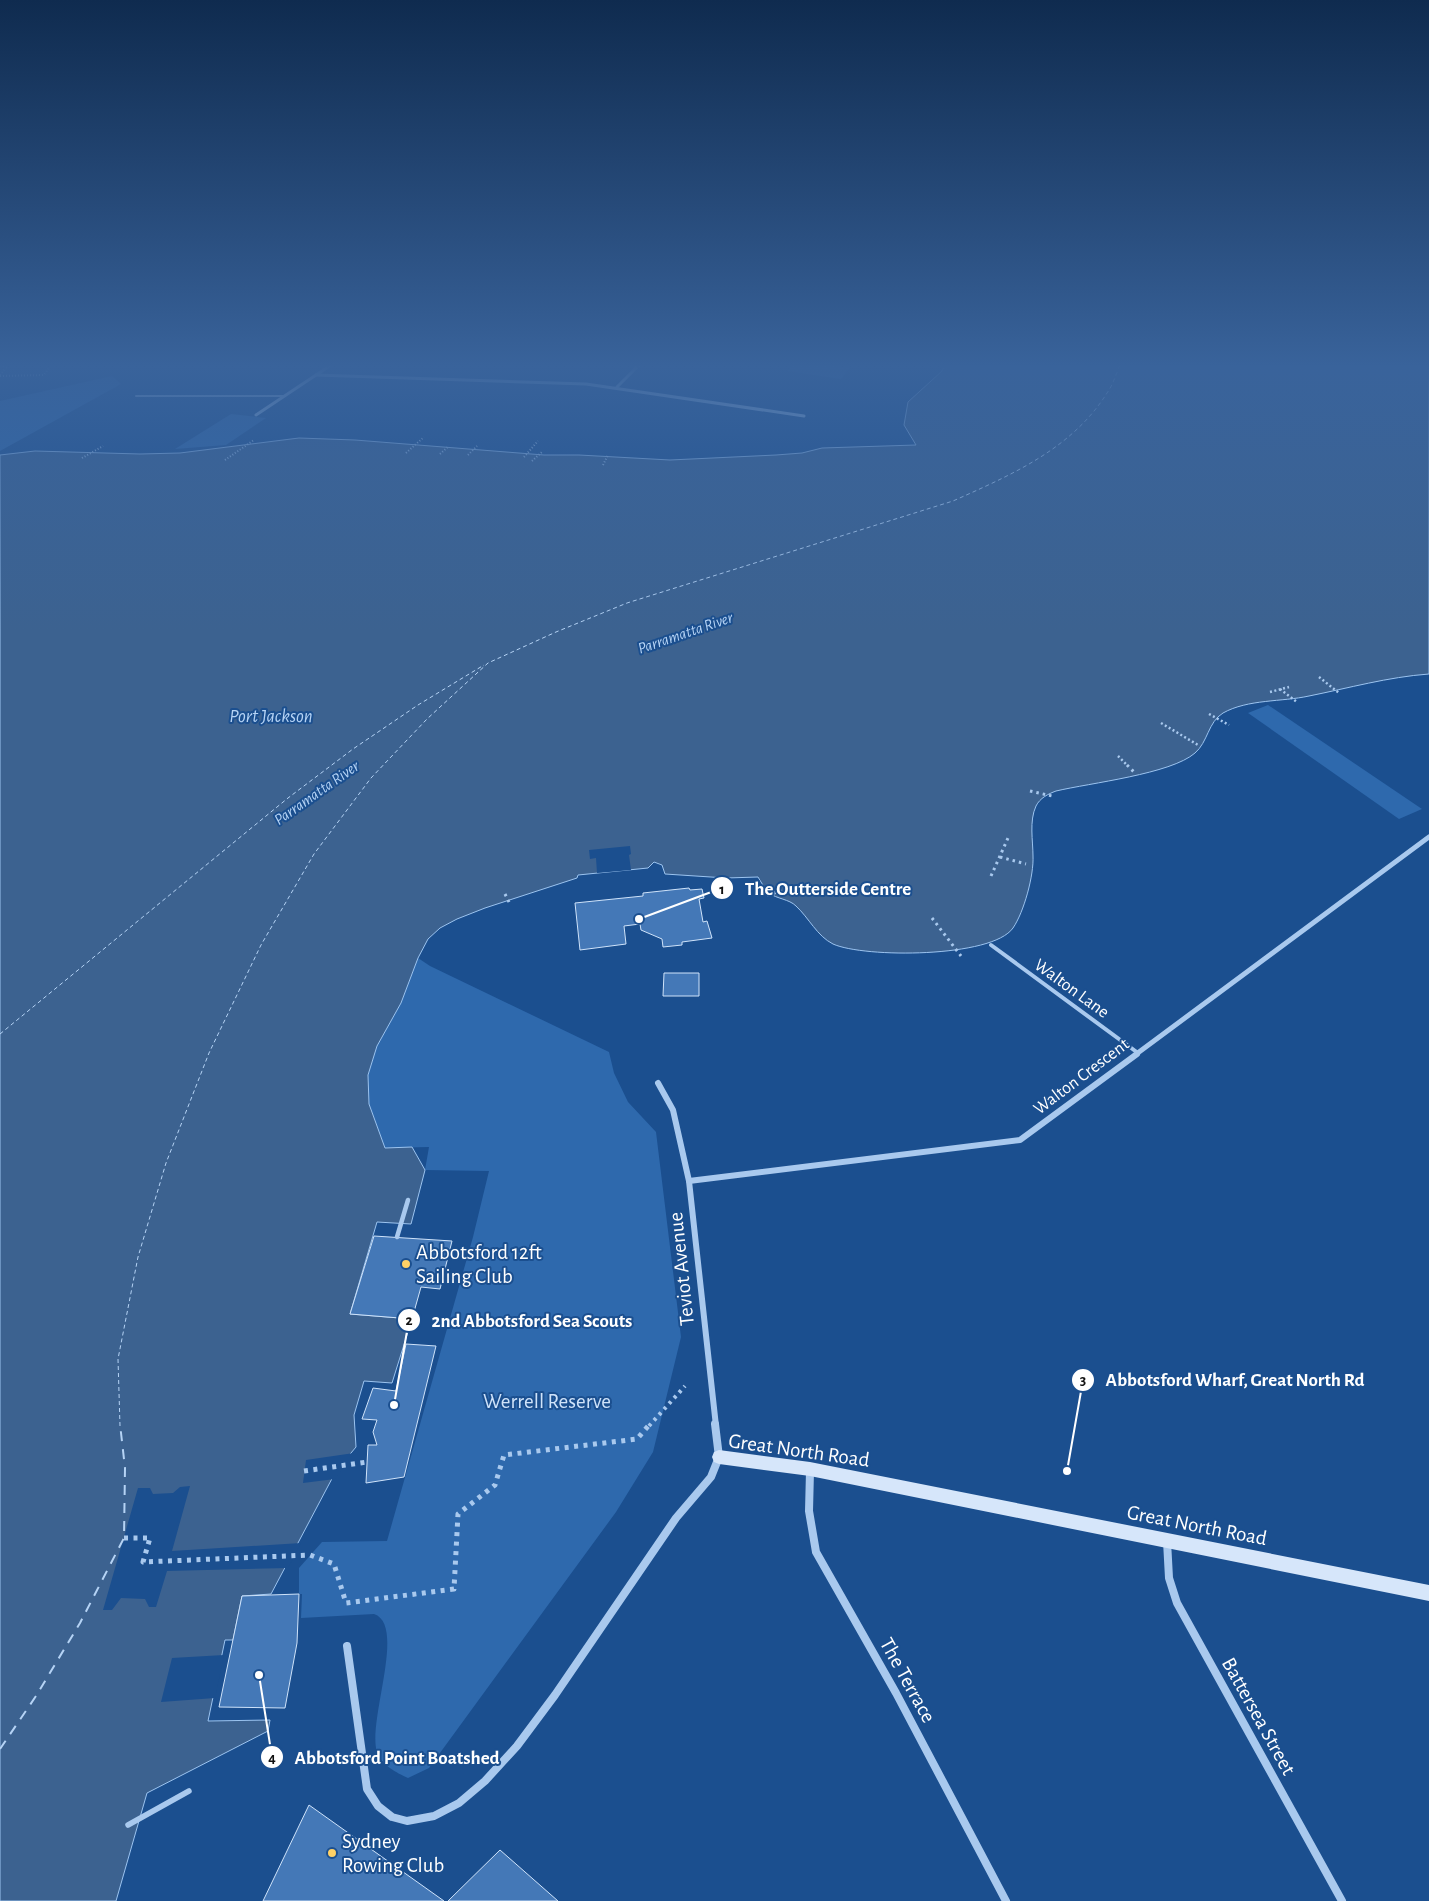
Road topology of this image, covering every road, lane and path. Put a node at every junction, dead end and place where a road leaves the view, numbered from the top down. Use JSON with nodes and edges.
{"nodes":[{"id":1,"x":90,"y":454,"type":"edge"},
{"id":2,"x":234,"y":454,"type":"edge"},
{"id":3,"x":528,"y":454,"type":"edge"},
{"id":4,"x":540,"y":454,"type":"edge"},
{"id":5,"x":608,"y":455,"type":"dead end"},
{"id":6,"x":82,"y":458,"type":"dead end"},
{"id":7,"x":524,"y":458,"type":"dead end"},
{"id":8,"x":225,"y":460,"type":"dead end"},
{"id":9,"x":532,"y":461,"type":"dead end"},
{"id":10,"x":603,"y":464,"type":"dead end"},
{"id":11,"x":1319,"y":677,"type":"dead end"},
{"id":12,"x":1288,"y":686,"type":"dead end"},
{"id":13,"x":1280,"y":689,"type":"junction"},
{"id":14,"x":1270,"y":692,"type":"dead end"},
{"id":15,"x":1339,"y":693,"type":"dead end"},
{"id":16,"x":1297,"y":702,"type":"dead end"},
{"id":17,"x":1209,"y":714,"type":"dead end"},
{"id":18,"x":1161,"y":723,"type":"dead end"},
{"id":19,"x":1228,"y":725,"type":"dead end"},
{"id":20,"x":1198,"y":745,"type":"dead end"},
{"id":21,"x":1118,"y":756,"type":"dead end"},
{"id":22,"x":1135,"y":772,"type":"dead end"},
{"id":23,"x":1030,"y":791,"type":"dead end"},
{"id":24,"x":1052,"y":796,"type":"dead end"},
{"id":25,"x":1429,"y":837,"type":"edge"},
{"id":26,"x":1008,"y":838,"type":"dead end"},
{"id":27,"x":1000,"y":857,"type":"junction"},
{"id":28,"x":1026,"y":864,"type":"dead end"},
{"id":29,"x":991,"y":876,"type":"dead end"},
{"id":30,"x":796,"y":887,"type":"dead end"},
{"id":31,"x":505,"y":894,"type":"dead end"},
{"id":32,"x":767,"y":895,"type":"dead end"},
{"id":33,"x":510,"y":904,"type":"dead end"},
{"id":34,"x":932,"y":918,"type":"dead end"},
{"id":35,"x":991,"y":945,"type":"dead end"},
{"id":36,"x":961,"y":956,"type":"dead end"},
{"id":37,"x":1138,"y":1053,"type":"junction"},
{"id":38,"x":658,"y":1083,"type":"dead end"},
{"id":39,"x":689,"y":1182,"type":"junction"},
{"id":40,"x":408,"y":1200,"type":"dead end"},
{"id":41,"x":398,"y":1237,"type":"dead end"},
{"id":42,"x":685,"y":1386,"type":"dead end"},
{"id":43,"x":719,"y":1457,"type":"junction"},
{"id":44,"x":367,"y":1462,"type":"dead end"},
{"id":45,"x":810,"y":1469,"type":"junction"},
{"id":46,"x":304,"y":1471,"type":"dead end"},
{"id":47,"x":124,"y":1538,"type":"dead end"},
{"id":48,"x":1167,"y":1541,"type":"junction"},
{"id":49,"x":1429,"y":1593,"type":"edge"},
{"id":50,"x":347,"y":1646,"type":"dead end"},
{"id":51,"x":188,"y":1791,"type":"dead end"},
{"id":52,"x":128,"y":1825,"type":"dead end"},
{"id":53,"x":1006,"y":1901,"type":"edge"},
{"id":54,"x":1342,"y":1901,"type":"edge"}],
"edges":[{"from":1,"to":6,"type":"path"},
{"from":2,"to":8,"type":"path"},
{"from":3,"to":7,"type":"path"},
{"from":4,"to":9,"type":"path"},
{"from":5,"to":10,"type":"path"},
{"from":11,"to":15,"type":"path"},
{"from":12,"to":13,"type":"path"},
{"from":13,"to":14,"type":"path"},
{"from":13,"to":16,"type":"path"},
{"from":17,"to":19,"type":"path"},
{"from":18,"to":20,"type":"path"},
{"from":21,"to":22,"type":"path"},
{"from":23,"to":24,"type":"path"},
{"from":25,"to":37,"type":"street","name":"Walton Crescent"},
{"from":26,"to":27,"type":"path"},
{"from":27,"to":28,"type":"path"},
{"from":27,"to":29,"type":"path"},
{"from":30,"to":32,"type":"path"},
{"from":31,"to":33,"type":"path"},
{"from":34,"to":36,"type":"path"},
{"from":35,"to":37,"type":"lane","name":"Walton Lane"},
{"from":37,"to":39,"type":"street","name":"Walton Crescent"},
{"from":38,"to":39,"type":"street","name":"Teviot Avenue"},
{"from":39,"to":43,"type":"street","name":"Teviot Avenue"},
{"from":40,"to":41,"type":"lane"},
{"from":42,"to":47,"type":"path"},
{"from":43,"to":45,"type":"street","name":"Great North Road"},
{"from":43,"to":50,"type":"street","name":"Great North Road"},
{"from":44,"to":46,"type":"path"},
{"from":45,"to":48,"type":"street","name":"Great North Road"},
{"from":45,"to":53,"type":"street","name":"The Terrace"},
{"from":48,"to":49,"type":"street","name":"Great North Road"},
{"from":48,"to":54,"type":"street","name":"Battersea Street"},
{"from":51,"to":52,"type":"lane"}]}
